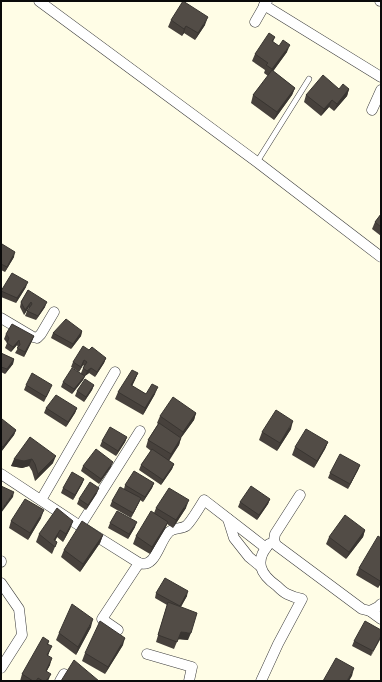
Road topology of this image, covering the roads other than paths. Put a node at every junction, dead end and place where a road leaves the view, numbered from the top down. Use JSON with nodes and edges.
{"nodes":[{"id":1,"x":38,"y":1,"type":"edge"},
{"id":2,"x":266,"y":3,"type":"edge"},
{"id":3,"x":255,"y":22,"type":"dead end"},
{"id":4,"x":381,"y":77,"type":"edge"},
{"id":5,"x":309,"y":79,"type":"dead end"},
{"id":6,"x":381,"y":90,"type":"edge"},
{"id":7,"x":372,"y":110,"type":"dead end"},
{"id":8,"x":257,"y":162,"type":"junction"},
{"id":9,"x":381,"y":257,"type":"edge"},
{"id":10,"x":54,"y":312,"type":"dead end"},
{"id":11,"x":1,"y":318,"type":"edge"},
{"id":12,"x":115,"y":372,"type":"dead end"},
{"id":13,"x":140,"y":431,"type":"dead end"},
{"id":14,"x":1,"y":474,"type":"edge"},
{"id":15,"x":300,"y":495,"type":"dead end"},
{"id":16,"x":41,"y":500,"type":"junction"},
{"id":17,"x":228,"y":519,"type":"junction"},
{"id":18,"x":80,"y":526,"type":"junction"},
{"id":19,"x":274,"y":540,"type":"junction"},
{"id":20,"x":266,"y":548,"type":"junction"},
{"id":21,"x":139,"y":563,"type":"junction"},
{"id":22,"x":260,"y":566,"type":"junction"},
{"id":23,"x":1,"y":582,"type":"edge"},
{"id":24,"x":381,"y":604,"type":"edge"},
{"id":25,"x":370,"y":611,"type":"junction"},
{"id":26,"x":381,"y":619,"type":"edge"},
{"id":27,"x":118,"y":630,"type":"dead end"},
{"id":28,"x":146,"y":654,"type":"dead end"},
{"id":29,"x":1,"y":668,"type":"edge"},
{"id":30,"x":189,"y":681,"type":"edge"},
{"id":31,"x":261,"y":681,"type":"edge"}],
"edges":[{"from":1,"to":8,"type":"street"},
{"from":2,"to":3,"type":"street"},
{"from":2,"to":4,"type":"street"},
{"from":5,"to":8,"type":"lane"},
{"from":6,"to":7,"type":"street"},
{"from":8,"to":9,"type":"street"},
{"from":10,"to":11,"type":"street"},
{"from":12,"to":16,"type":"street"},
{"from":13,"to":18,"type":"street"},
{"from":14,"to":16,"type":"street"},
{"from":15,"to":19,"type":"street"},
{"from":16,"to":18,"type":"street"},
{"from":17,"to":20,"type":"street"},
{"from":17,"to":21,"type":"street"},
{"from":17,"to":22,"type":"street"},
{"from":18,"to":21,"type":"street"},
{"from":19,"to":20,"type":"street"},
{"from":19,"to":25,"type":"street"},
{"from":20,"to":22,"type":"street"},
{"from":21,"to":27,"type":"street"},
{"from":22,"to":31,"type":"street"},
{"from":23,"to":29,"type":"street"},
{"from":24,"to":25,"type":"street"},
{"from":25,"to":26,"type":"street"},
{"from":28,"to":30,"type":"street"}]}
